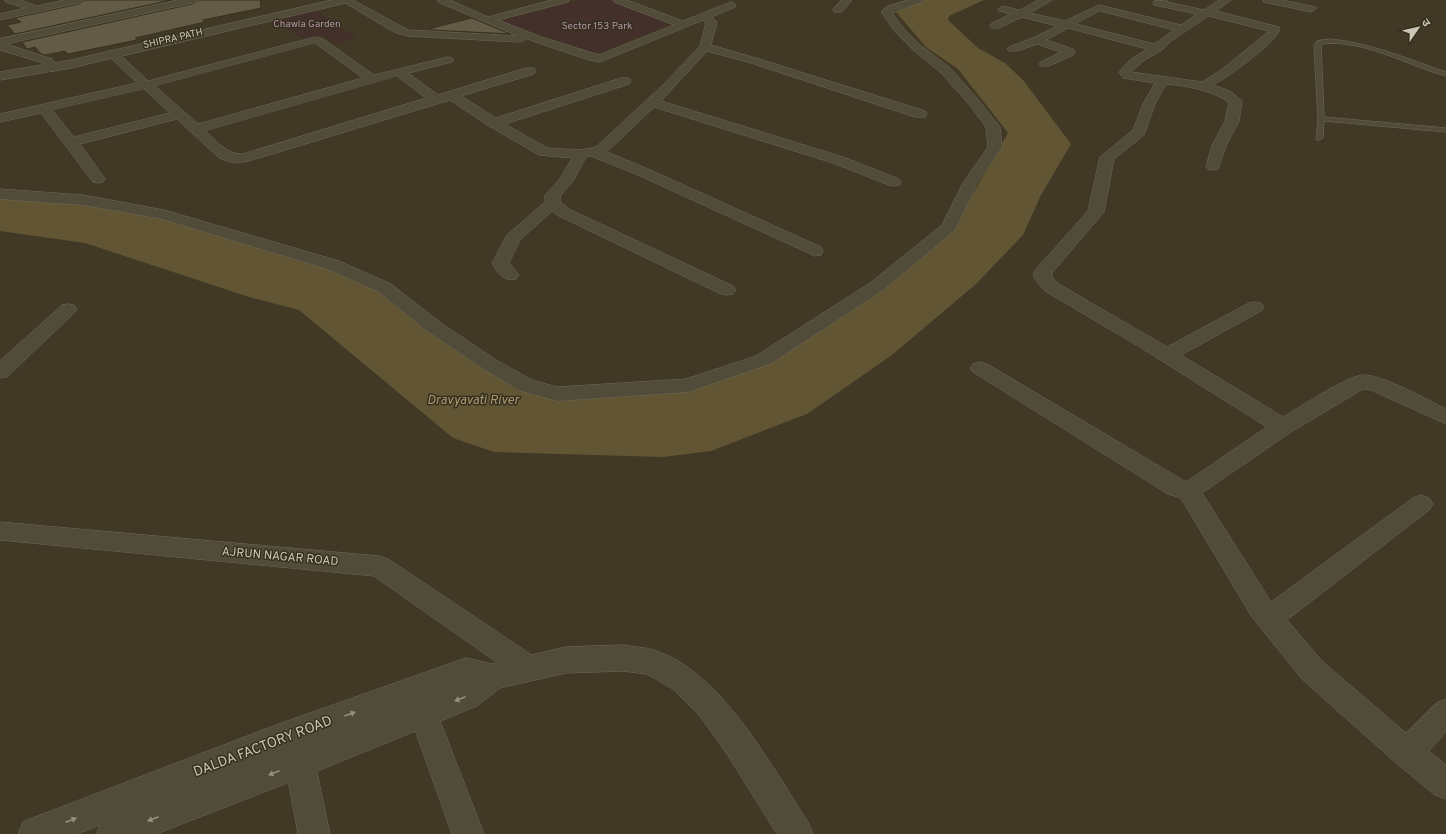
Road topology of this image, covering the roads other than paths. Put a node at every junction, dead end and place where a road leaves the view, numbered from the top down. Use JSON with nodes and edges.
{"nodes":[{"id":1,"x":10,"y":0,"type":"edge"},
{"id":2,"x":79,"y":0,"type":"edge"},
{"id":3,"x":192,"y":0,"type":"edge"},
{"id":4,"x":321,"y":0,"type":"edge"},
{"id":5,"x":346,"y":0,"type":"edge"},
{"id":6,"x":463,"y":0,"type":"edge"},
{"id":7,"x":564,"y":0,"type":"edge"},
{"id":8,"x":618,"y":0,"type":"edge"},
{"id":9,"x":715,"y":0,"type":"edge"},
{"id":10,"x":846,"y":0,"type":"edge"},
{"id":11,"x":918,"y":0,"type":"edge"},
{"id":12,"x":1047,"y":0,"type":"edge"},
{"id":13,"x":1115,"y":0,"type":"edge"},
{"id":14,"x":1147,"y":0,"type":"edge"},
{"id":15,"x":1226,"y":0,"type":"edge"},
{"id":16,"x":1268,"y":0,"type":"edge"},
{"id":17,"x":1160,"y":1,"type":"edge"},
{"id":18,"x":445,"y":2,"type":"edge"},
{"id":19,"x":734,"y":3,"type":"edge"},
{"id":20,"x":36,"y":8,"type":"junction"},
{"id":21,"x":1099,"y":8,"type":"junction"},
{"id":22,"x":1003,"y":9,"type":"dead end"},
{"id":23,"x":1311,"y":9,"type":"dead end"},
{"id":24,"x":838,"y":10,"type":"dead end"},
{"id":25,"x":1206,"y":13,"type":"junction"},
{"id":26,"x":1021,"y":14,"type":"junction"},
{"id":27,"x":476,"y":16,"type":"junction"},
{"id":28,"x":704,"y":16,"type":"junction"},
{"id":29,"x":0,"y":17,"type":"edge"},
{"id":30,"x":461,"y":20,"type":"dead end"},
{"id":31,"x":487,"y":20,"type":"junction"},
{"id":32,"x":446,"y":24,"type":"dead end"},
{"id":33,"x":685,"y":25,"type":"junction"},
{"id":34,"x":1066,"y":25,"type":"junction"},
{"id":35,"x":995,"y":26,"type":"dead end"},
{"id":36,"x":1182,"y":29,"type":"junction"},
{"id":37,"x":407,"y":34,"type":"junction"},
{"id":38,"x":537,"y":39,"type":"junction"},
{"id":39,"x":1037,"y":40,"type":"junction"},
{"id":40,"x":0,"y":42,"type":"edge"},
{"id":41,"x":0,"y":46,"type":"edge"},
{"id":42,"x":705,"y":47,"type":"junction"},
{"id":43,"x":1158,"y":48,"type":"junction"},
{"id":44,"x":1013,"y":49,"type":"dead end"},
{"id":45,"x":112,"y":54,"type":"junction"},
{"id":46,"x":448,"y":60,"type":"dead end"},
{"id":47,"x":49,"y":64,"type":"junction"},
{"id":48,"x":1045,"y":64,"type":"dead end"},
{"id":49,"x":0,"y":69,"type":"edge"},
{"id":50,"x":530,"y":71,"type":"dead end"},
{"id":51,"x":399,"y":72,"type":"junction"},
{"id":52,"x":1446,"y":74,"type":"edge"},
{"id":53,"x":0,"y":76,"type":"edge"},
{"id":54,"x":373,"y":80,"type":"junction"},
{"id":55,"x":1162,"y":80,"type":"junction"},
{"id":56,"x":625,"y":81,"type":"dead end"},
{"id":57,"x":146,"y":84,"type":"junction"},
{"id":58,"x":1203,"y":86,"type":"junction"},
{"id":59,"x":451,"y":95,"type":"junction"},
{"id":60,"x":436,"y":99,"type":"junction"},
{"id":61,"x":652,"y":102,"type":"junction"},
{"id":62,"x":44,"y":108,"type":"junction"},
{"id":63,"x":920,"y":114,"type":"dead end"},
{"id":64,"x":178,"y":115,"type":"junction"},
{"id":65,"x":0,"y":118,"type":"edge"},
{"id":66,"x":1321,"y":119,"type":"junction"},
{"id":67,"x":494,"y":123,"type":"junction"},
{"id":68,"x":196,"y":129,"type":"junction"},
{"id":69,"x":1446,"y":130,"type":"edge"},
{"id":70,"x":1318,"y":138,"type":"dead end"},
{"id":71,"x":71,"y":142,"type":"junction"},
{"id":72,"x":586,"y":153,"type":"junction"},
{"id":73,"x":1213,"y":166,"type":"dead end"},
{"id":74,"x":98,"y":179,"type":"dead end"},
{"id":75,"x":894,"y":182,"type":"dead end"},
{"id":76,"x":0,"y":194,"type":"edge"},
{"id":77,"x":552,"y":203,"type":"junction"},
{"id":78,"x":815,"y":251,"type":"dead end"},
{"id":79,"x":510,"y":275,"type":"dead end"},
{"id":80,"x":727,"y":290,"type":"dead end"},
{"id":81,"x":1255,"y":307,"type":"dead end"},
{"id":82,"x":68,"y":309,"type":"dead end"},
{"id":83,"x":1166,"y":355,"type":"junction"},
{"id":84,"x":980,"y":368,"type":"dead end"},
{"id":85,"x":0,"y":372,"type":"edge"},
{"id":86,"x":1446,"y":417,"type":"edge"},
{"id":87,"x":1283,"y":427,"type":"junction"},
{"id":88,"x":1189,"y":492,"type":"junction"},
{"id":89,"x":1421,"y":504,"type":"dead end"},
{"id":90,"x":0,"y":531,"type":"edge"},
{"id":91,"x":1269,"y":619,"type":"junction"},
{"id":92,"x":529,"y":669,"type":"junction"},
{"id":93,"x":492,"y":677,"type":"junction"},
{"id":94,"x":1446,"y":712,"type":"edge"},
{"id":95,"x":423,"y":713,"type":"junction"},
{"id":96,"x":1407,"y":753,"type":"junction"},
{"id":97,"x":300,"y":763,"type":"junction"},
{"id":98,"x":1446,"y":784,"type":"edge"},
{"id":99,"x":35,"y":834,"type":"edge"},
{"id":100,"x":113,"y":834,"type":"edge"},
{"id":101,"x":314,"y":834,"type":"edge"},
{"id":102,"x":468,"y":834,"type":"edge"},
{"id":103,"x":796,"y":834,"type":"edge"}],
"edges":[{"from":1,"to":20,"type":"street"},
{"from":2,"to":20,"type":"street"},
{"from":3,"to":40,"type":"street"},
{"from":4,"to":47,"type":"street","name":"SHIPRA PATH"},
{"from":5,"to":37,"type":"street"},
{"from":5,"to":45,"type":"street","name":"SHIPRA PATH"},
{"from":6,"to":18,"type":"street"},
{"from":7,"to":31,"type":"street"},
{"from":8,"to":33,"type":"street"},
{"from":9,"to":19,"type":"street"},
{"from":10,"to":24,"type":"street"},
{"from":11,"to":76,"type":"street"},
{"from":12,"to":26,"type":"street"},
{"from":13,"to":21,"type":"street"},
{"from":14,"to":17,"type":"street"},
{"from":15,"to":25,"type":"street"},
{"from":16,"to":23,"type":"street"},
{"from":17,"to":25,"type":"street"},
{"from":18,"to":27,"type":"street"},
{"from":19,"to":28,"type":"street"},
{"from":20,"to":29,"type":"street"},
{"from":21,"to":34,"type":"street"},
{"from":21,"to":36,"type":"street"},
{"from":22,"to":26,"type":"street"},
{"from":25,"to":36,"type":"street"},
{"from":25,"to":58,"type":"street"},
{"from":26,"to":34,"type":"street"},
{"from":26,"to":35,"type":"street"},
{"from":27,"to":30,"type":"street"},
{"from":27,"to":31,"type":"street"},
{"from":28,"to":33,"type":"street"},
{"from":28,"to":42,"type":"street"},
{"from":31,"to":38,"type":"street"},
{"from":32,"to":37,"type":"street"},
{"from":33,"to":38,"type":"street"},
{"from":34,"to":39,"type":"street"},
{"from":34,"to":43,"type":"street"},
{"from":36,"to":43,"type":"street"},
{"from":37,"to":38,"type":"street"},
{"from":39,"to":44,"type":"street"},
{"from":39,"to":48,"type":"street"},
{"from":41,"to":47,"type":"street"},
{"from":42,"to":61,"type":"street"},
{"from":42,"to":63,"type":"street"},
{"from":43,"to":55,"type":"street"},
{"from":45,"to":47,"type":"street","name":"SHIPRA PATH"},
{"from":45,"to":57,"type":"street"},
{"from":46,"to":51,"type":"street"},
{"from":47,"to":49,"type":"street","name":"SHIPRA PATH"},
{"from":47,"to":53,"type":"street","name":"SHIPRA PATH"},
{"from":50,"to":59,"type":"street"},
{"from":51,"to":54,"type":"street"},
{"from":51,"to":60,"type":"street"},
{"from":52,"to":66,"type":"lane"},
{"from":54,"to":57,"type":"street"},
{"from":54,"to":68,"type":"street"},
{"from":55,"to":58,"type":"street"},
{"from":55,"to":83,"type":"street"},
{"from":56,"to":67,"type":"street"},
{"from":57,"to":62,"type":"street"},
{"from":57,"to":64,"type":"street"},
{"from":58,"to":73,"type":"street"},
{"from":59,"to":60,"type":"street"},
{"from":59,"to":67,"type":"street"},
{"from":60,"to":68,"type":"street"},
{"from":61,"to":72,"type":"street"},
{"from":61,"to":75,"type":"street"},
{"from":62,"to":65,"type":"street"},
{"from":62,"to":71,"type":"street"},
{"from":64,"to":68,"type":"street"},
{"from":64,"to":71,"type":"street"},
{"from":66,"to":69,"type":"lane"},
{"from":66,"to":70,"type":"lane"},
{"from":67,"to":72,"type":"street"},
{"from":71,"to":74,"type":"street"},
{"from":72,"to":77,"type":"street"},
{"from":72,"to":78,"type":"street"},
{"from":77,"to":79,"type":"street"},
{"from":77,"to":80,"type":"street"},
{"from":81,"to":83,"type":"street"},
{"from":82,"to":85,"type":"street"},
{"from":83,"to":87,"type":"street"},
{"from":84,"to":88,"type":"street"},
{"from":86,"to":87,"type":"street"},
{"from":87,"to":88,"type":"street"},
{"from":88,"to":91,"type":"street"},
{"from":89,"to":91,"type":"street"},
{"from":90,"to":92,"type":"street","name":"AJRUN NAGAR ROAD"},
{"from":91,"to":96,"type":"street"},
{"from":92,"to":93,"type":"street","name":"DALDA FACTORY ROAD"},
{"from":92,"to":103,"type":"street","name":"DALDA FACTORY ROAD"},
{"from":93,"to":95,"type":"street","name":"DALDA FACTORY ROAD","one_way":true},
{"from":99,"to":93,"type":"street","name":"DALDA FACTORY ROAD","one_way":true},
{"from":94,"to":96,"type":"street"},
{"from":95,"to":97,"type":"street","name":"DALDA FACTORY ROAD"},
{"from":95,"to":102,"type":"street"},
{"from":96,"to":98,"type":"street"},
{"from":97,"to":100,"type":"street","name":"DALDA FACTORY ROAD","one_way":true},
{"from":97,"to":101,"type":"street"}]}
